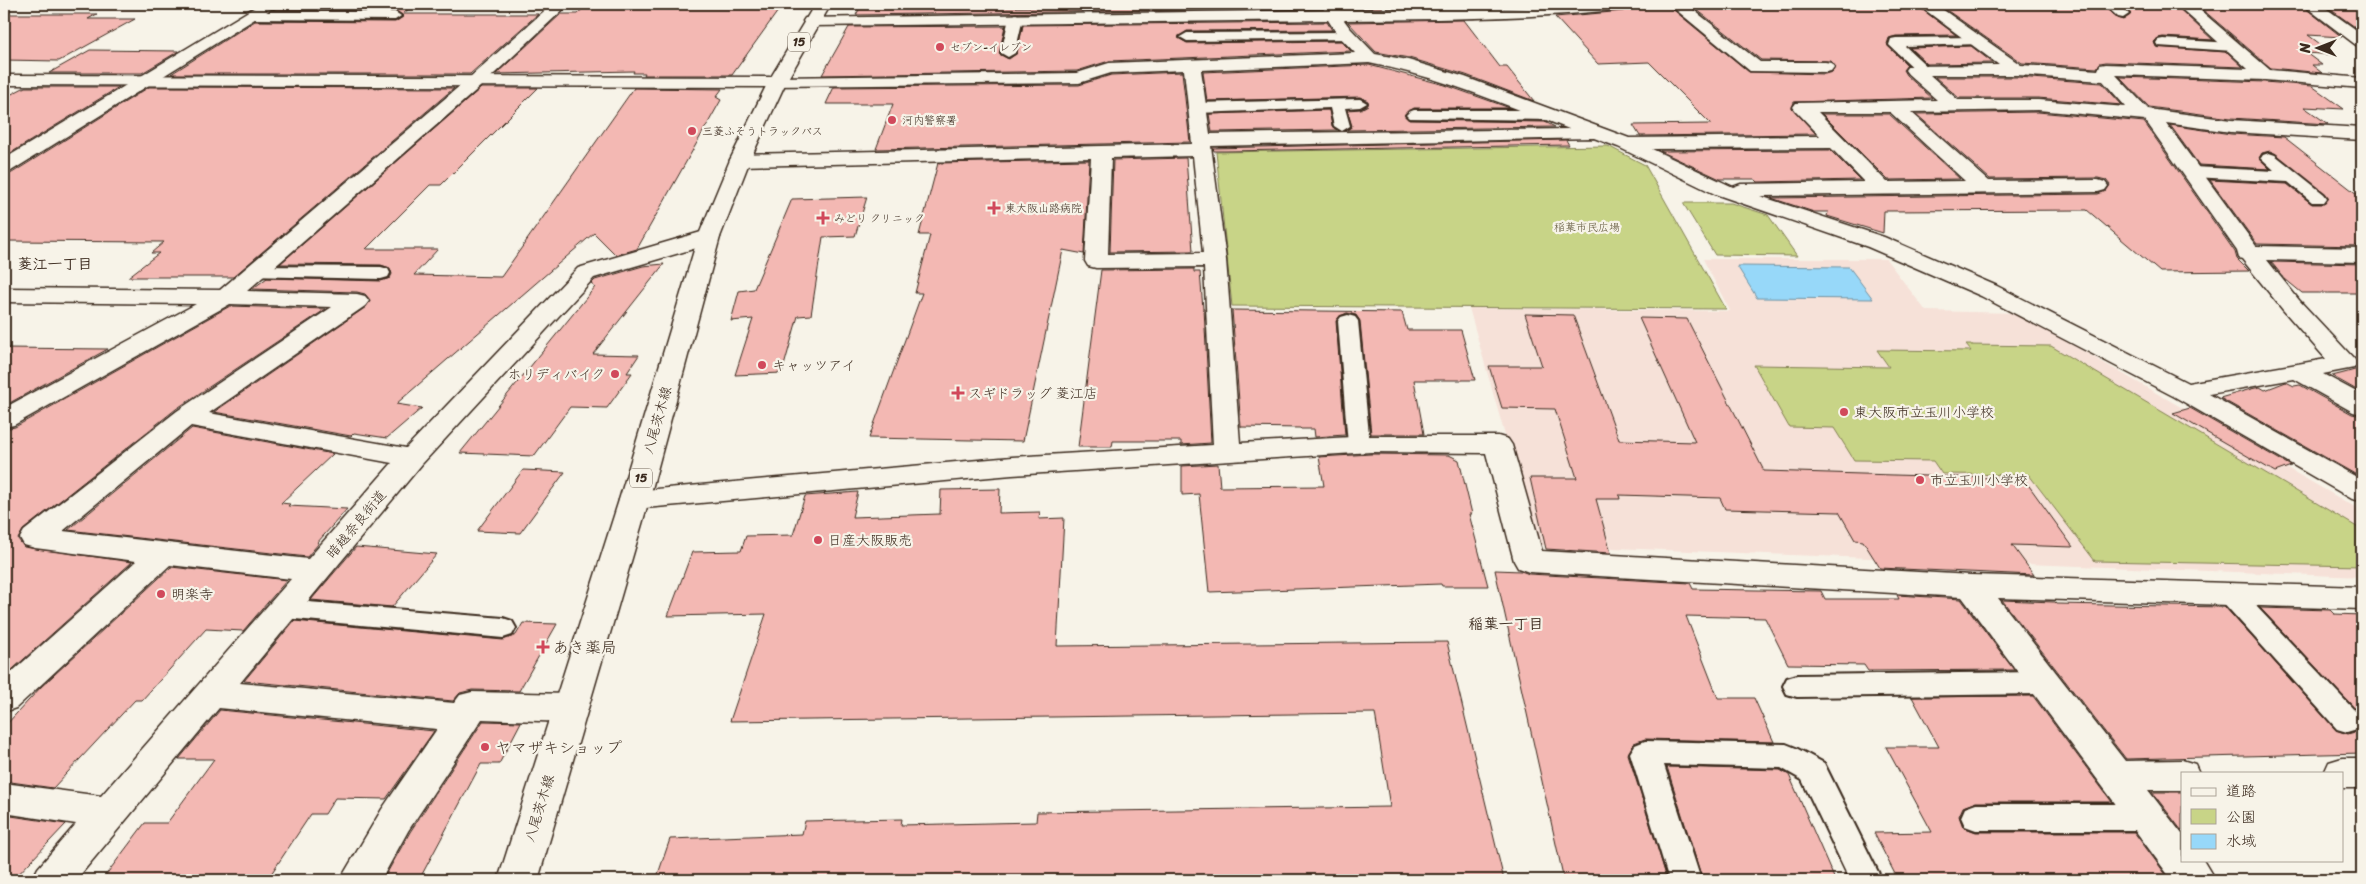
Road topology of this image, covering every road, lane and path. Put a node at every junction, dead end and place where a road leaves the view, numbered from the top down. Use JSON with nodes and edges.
{"nodes":[{"id":1,"x":271,"y":4,"type":"edge"},
{"id":2,"x":561,"y":4,"type":"edge"},
{"id":3,"x":822,"y":4,"type":"edge"},
{"id":4,"x":1624,"y":4,"type":"edge"},
{"id":5,"x":1677,"y":4,"type":"edge"},
{"id":6,"x":1925,"y":4,"type":"edge"},
{"id":7,"x":2110,"y":4,"type":"edge"},
{"id":8,"x":2184,"y":4,"type":"edge"},
{"id":9,"x":2310,"y":4,"type":"edge"},
{"id":10,"x":1584,"y":6,"type":"edge"},
{"id":11,"x":1332,"y":9,"type":"edge"},
{"id":12,"x":2122,"y":14,"type":"dead end"},
{"id":13,"x":252,"y":16,"type":"junction"},
{"id":14,"x":395,"y":16,"type":"dead end"},
{"id":15,"x":1016,"y":18,"type":"junction"},
{"id":16,"x":811,"y":21,"type":"junction"},
{"id":17,"x":1347,"y":36,"type":"junction"},
{"id":18,"x":1187,"y":37,"type":"dead end"},
{"id":19,"x":1976,"y":41,"type":"junction"},
{"id":20,"x":2362,"y":41,"type":"edge"},
{"id":21,"x":2163,"y":43,"type":"dead end"},
{"id":22,"x":2233,"y":47,"type":"junction"},
{"id":23,"x":1008,"y":53,"type":"dead end"},
{"id":24,"x":1369,"y":58,"type":"junction"},
{"id":25,"x":1192,"y":66,"type":"junction"},
{"id":26,"x":1825,"y":67,"type":"dead end"},
{"id":27,"x":1924,"y":70,"type":"junction"},
{"id":28,"x":2016,"y":70,"type":"junction"},
{"id":29,"x":2265,"y":75,"type":"junction"},
{"id":30,"x":2108,"y":76,"type":"junction"},
{"id":31,"x":4,"y":80,"type":"edge"},
{"id":32,"x":146,"y":80,"type":"junction"},
{"id":33,"x":475,"y":82,"type":"junction"},
{"id":34,"x":777,"y":82,"type":"junction"},
{"id":35,"x":2362,"y":83,"type":"edge"},
{"id":36,"x":1360,"y":103,"type":"dead end"},
{"id":37,"x":1337,"y":104,"type":"junction"},
{"id":38,"x":1894,"y":106,"type":"junction"},
{"id":39,"x":1954,"y":106,"type":"junction"},
{"id":40,"x":1197,"y":108,"type":"junction"},
{"id":41,"x":2146,"y":114,"type":"junction"},
{"id":42,"x":1414,"y":115,"type":"dead end"},
{"id":43,"x":1551,"y":115,"type":"junction"},
{"id":44,"x":1342,"y":126,"type":"dead end"},
{"id":45,"x":1602,"y":134,"type":"junction"},
{"id":46,"x":2362,"y":134,"type":"edge"},
{"id":47,"x":1836,"y":142,"type":"junction"},
{"id":48,"x":1625,"y":143,"type":"junction"},
{"id":49,"x":1202,"y":145,"type":"junction"},
{"id":50,"x":1100,"y":152,"type":"junction"},
{"id":51,"x":2269,"y":158,"type":"dead end"},
{"id":52,"x":740,"y":160,"type":"junction"},
{"id":53,"x":4,"y":167,"type":"edge"},
{"id":54,"x":2193,"y":172,"type":"junction"},
{"id":55,"x":2292,"y":177,"type":"junction"},
{"id":56,"x":2098,"y":186,"type":"dead end"},
{"id":57,"x":1880,"y":187,"type":"junction"},
{"id":58,"x":1983,"y":187,"type":"junction"},
{"id":59,"x":1722,"y":190,"type":"junction"},
{"id":60,"x":2318,"y":198,"type":"dead end"},
{"id":61,"x":709,"y":237,"type":"junction"},
{"id":62,"x":2248,"y":252,"type":"junction"},
{"id":63,"x":2362,"y":255,"type":"edge"},
{"id":64,"x":1215,"y":260,"type":"junction"},
{"id":65,"x":255,"y":272,"type":"junction"},
{"id":66,"x":381,"y":273,"type":"dead end"},
{"id":67,"x":4,"y":295,"type":"edge"},
{"id":68,"x":226,"y":297,"type":"junction"},
{"id":69,"x":1348,"y":321,"type":"dead end"},
{"id":70,"x":2354,"y":363,"type":"edge"},
{"id":71,"x":2298,"y":372,"type":"junction"},
{"id":72,"x":2184,"y":391,"type":"junction"},
{"id":73,"x":2362,"y":406,"type":"edge"},
{"id":74,"x":186,"y":417,"type":"junction"},
{"id":75,"x":4,"y":419,"type":"edge"},
{"id":76,"x":1360,"y":445,"type":"junction"},
{"id":77,"x":1227,"y":453,"type":"junction"},
{"id":78,"x":412,"y":458,"type":"junction"},
{"id":79,"x":2362,"y":492,"type":"edge"},
{"id":80,"x":634,"y":500,"type":"junction"},
{"id":81,"x":163,"y":554,"type":"junction"},
{"id":82,"x":316,"y":571,"type":"junction"},
{"id":83,"x":1971,"y":586,"type":"junction"},
{"id":84,"x":2230,"y":594,"type":"junction"},
{"id":85,"x":2362,"y":598,"type":"edge"},
{"id":86,"x":284,"y":609,"type":"junction"},
{"id":87,"x":503,"y":628,"type":"dead end"},
{"id":88,"x":2044,"y":682,"type":"junction"},
{"id":89,"x":1797,"y":686,"type":"dead end"},
{"id":90,"x":211,"y":694,"type":"junction"},
{"id":91,"x":4,"y":699,"type":"edge"},
{"id":92,"x":569,"y":708,"type":"junction"},
{"id":93,"x":464,"y":718,"type":"junction"},
{"id":94,"x":2348,"y":721,"type":"dead end"},
{"id":95,"x":2344,"y":773,"type":"edge"},
{"id":96,"x":2362,"y":773,"type":"edge"},
{"id":97,"x":2181,"y":775,"type":"edge"},
{"id":98,"x":2115,"y":776,"type":"junction"},
{"id":99,"x":4,"y":798,"type":"edge"},
{"id":100,"x":109,"y":813,"type":"junction"},
{"id":101,"x":1976,"y":817,"type":"dead end"},
{"id":102,"x":2147,"y":817,"type":"junction"},
{"id":103,"x":2181,"y":862,"type":"edge"},
{"id":104,"x":2181,"y":862,"type":"edge"},
{"id":105,"x":52,"y":880,"type":"edge"},
{"id":106,"x":360,"y":880,"type":"edge"},
{"id":107,"x":518,"y":880,"type":"edge"},
{"id":108,"x":1685,"y":880,"type":"edge"},
{"id":109,"x":1866,"y":880,"type":"edge"},
{"id":110,"x":2195,"y":880,"type":"edge"}],
"edges":[{"from":1,"to":13,"type":"street"},
{"from":2,"to":33,"type":"street"},
{"from":3,"to":16,"type":"street","name":"八尾茨木線","number":"15"},
{"from":4,"to":10,"type":"street"},
{"from":5,"to":26,"type":"street"},
{"from":6,"to":19,"type":"street"},
{"from":7,"to":12,"type":"lane"},
{"from":8,"to":22,"type":"street"},
{"from":9,"to":20,"type":"street"},
{"from":10,"to":11,"type":"street"},
{"from":11,"to":15,"type":"street"},
{"from":11,"to":17,"type":"street"},
{"from":13,"to":14,"type":"lane"},
{"from":13,"to":32,"type":"street"},
{"from":15,"to":16,"type":"street"},
{"from":15,"to":23,"type":"lane"},
{"from":16,"to":34,"type":"street","name":"八尾茨木線","number":"15"},
{"from":17,"to":18,"type":"lane"},
{"from":17,"to":24,"type":"street"},
{"from":19,"to":27,"type":"lane"},
{"from":19,"to":28,"type":"street"},
{"from":21,"to":22,"type":"lane"},
{"from":22,"to":29,"type":"street"},
{"from":24,"to":25,"type":"street"},
{"from":24,"to":43,"type":"street"},
{"from":25,"to":34,"type":"street"},
{"from":25,"to":40,"type":"street"},
{"from":27,"to":28,"type":"street"},
{"from":27,"to":39,"type":"street"},
{"from":28,"to":30,"type":"street"},
{"from":29,"to":30,"type":"street"},
{"from":29,"to":35,"type":"street"},
{"from":30,"to":41,"type":"street"},
{"from":31,"to":32,"type":"street"},
{"from":32,"to":33,"type":"street"},
{"from":32,"to":53,"type":"street"},
{"from":33,"to":34,"type":"street"},
{"from":33,"to":65,"type":"street"},
{"from":34,"to":52,"type":"street","name":"八尾茨木線","number":"15"},
{"from":36,"to":37,"type":"lane"},
{"from":37,"to":40,"type":"lane"},
{"from":37,"to":44,"type":"lane"},
{"from":38,"to":39,"type":"street"},
{"from":38,"to":47,"type":"street"},
{"from":38,"to":58,"type":"street"},
{"from":39,"to":41,"type":"street"},
{"from":40,"to":49,"type":"street"},
{"from":41,"to":46,"type":"street"},
{"from":41,"to":54,"type":"street"},
{"from":42,"to":43,"type":"lane"},
{"from":43,"to":45,"type":"street"},
{"from":45,"to":48,"type":"street"},
{"from":45,"to":49,"type":"street"},
{"from":47,"to":48,"type":"street"},
{"from":47,"to":57,"type":"street"},
{"from":48,"to":59,"type":"street"},
{"from":49,"to":50,"type":"street"},
{"from":49,"to":64,"type":"street"},
{"from":50,"to":52,"type":"street"},
{"from":50,"to":64,"type":"street"},
{"from":51,"to":55,"type":"lane"},
{"from":52,"to":61,"type":"street","name":"八尾茨木線","number":"15"},
{"from":54,"to":55,"type":"lane"},
{"from":54,"to":62,"type":"street"},
{"from":55,"to":60,"type":"lane"},
{"from":56,"to":58,"type":"street"},
{"from":57,"to":58,"type":"street"},
{"from":57,"to":59,"type":"street"},
{"from":59,"to":72,"type":"street"},
{"from":61,"to":78,"type":"street","name":"暗越奈良街道"},
{"from":61,"to":80,"type":"street","name":"八尾茨木線","number":"15"},
{"from":62,"to":63,"type":"street"},
{"from":62,"to":70,"type":"street"},
{"from":64,"to":77,"type":"street"},
{"from":65,"to":66,"type":"lane"},
{"from":65,"to":68,"type":"street"},
{"from":67,"to":68,"type":"street"},
{"from":68,"to":74,"type":"street"},
{"from":68,"to":75,"type":"street"},
{"from":69,"to":76,"type":"lane"},
{"from":70,"to":71,"type":"street"},
{"from":71,"to":72,"type":"street"},
{"from":71,"to":73,"type":"street"},
{"from":72,"to":79,"type":"street"},
{"from":74,"to":78,"type":"street"},
{"from":74,"to":81,"type":"street"},
{"from":76,"to":77,"type":"street"},
{"from":76,"to":83,"type":"street"},
{"from":77,"to":80,"type":"street"},
{"from":78,"to":82,"type":"street","name":"暗越奈良街道"},
{"from":80,"to":92,"type":"street","name":"八尾茨木線","number":"15"},
{"from":81,"to":82,"type":"street"},
{"from":81,"to":91,"type":"street"},
{"from":82,"to":86,"type":"street","name":"暗越奈良街道"},
{"from":83,"to":84,"type":"street"},
{"from":83,"to":88,"type":"street"},
{"from":84,"to":85,"type":"street"},
{"from":84,"to":94,"type":"lane"},
{"from":86,"to":87,"type":"lane"},
{"from":86,"to":90,"type":"street","name":"暗越奈良街道"},
{"from":88,"to":89,"type":"lane"},
{"from":88,"to":98,"type":"street"},
{"from":90,"to":93,"type":"street"},
{"from":90,"to":100,"type":"street","name":"暗越奈良街道"},
{"from":92,"to":93,"type":"street"},
{"from":92,"to":107,"type":"street","name":"八尾茨木線","number":"15"},
{"from":93,"to":106,"type":"street"},
{"from":95,"to":96,"type":"street"},
{"from":97,"to":98,"type":"street"},
{"from":98,"to":102,"type":"street"},
{"from":99,"to":100,"type":"street"},
{"from":100,"to":105,"type":"street","name":"暗越奈良街道"},
{"from":101,"to":102,"type":"lane"},
{"from":102,"to":103,"type":"street"},
{"from":104,"to":110,"type":"street"},
{"from":108,"to":109,"type":"lane"}]}
